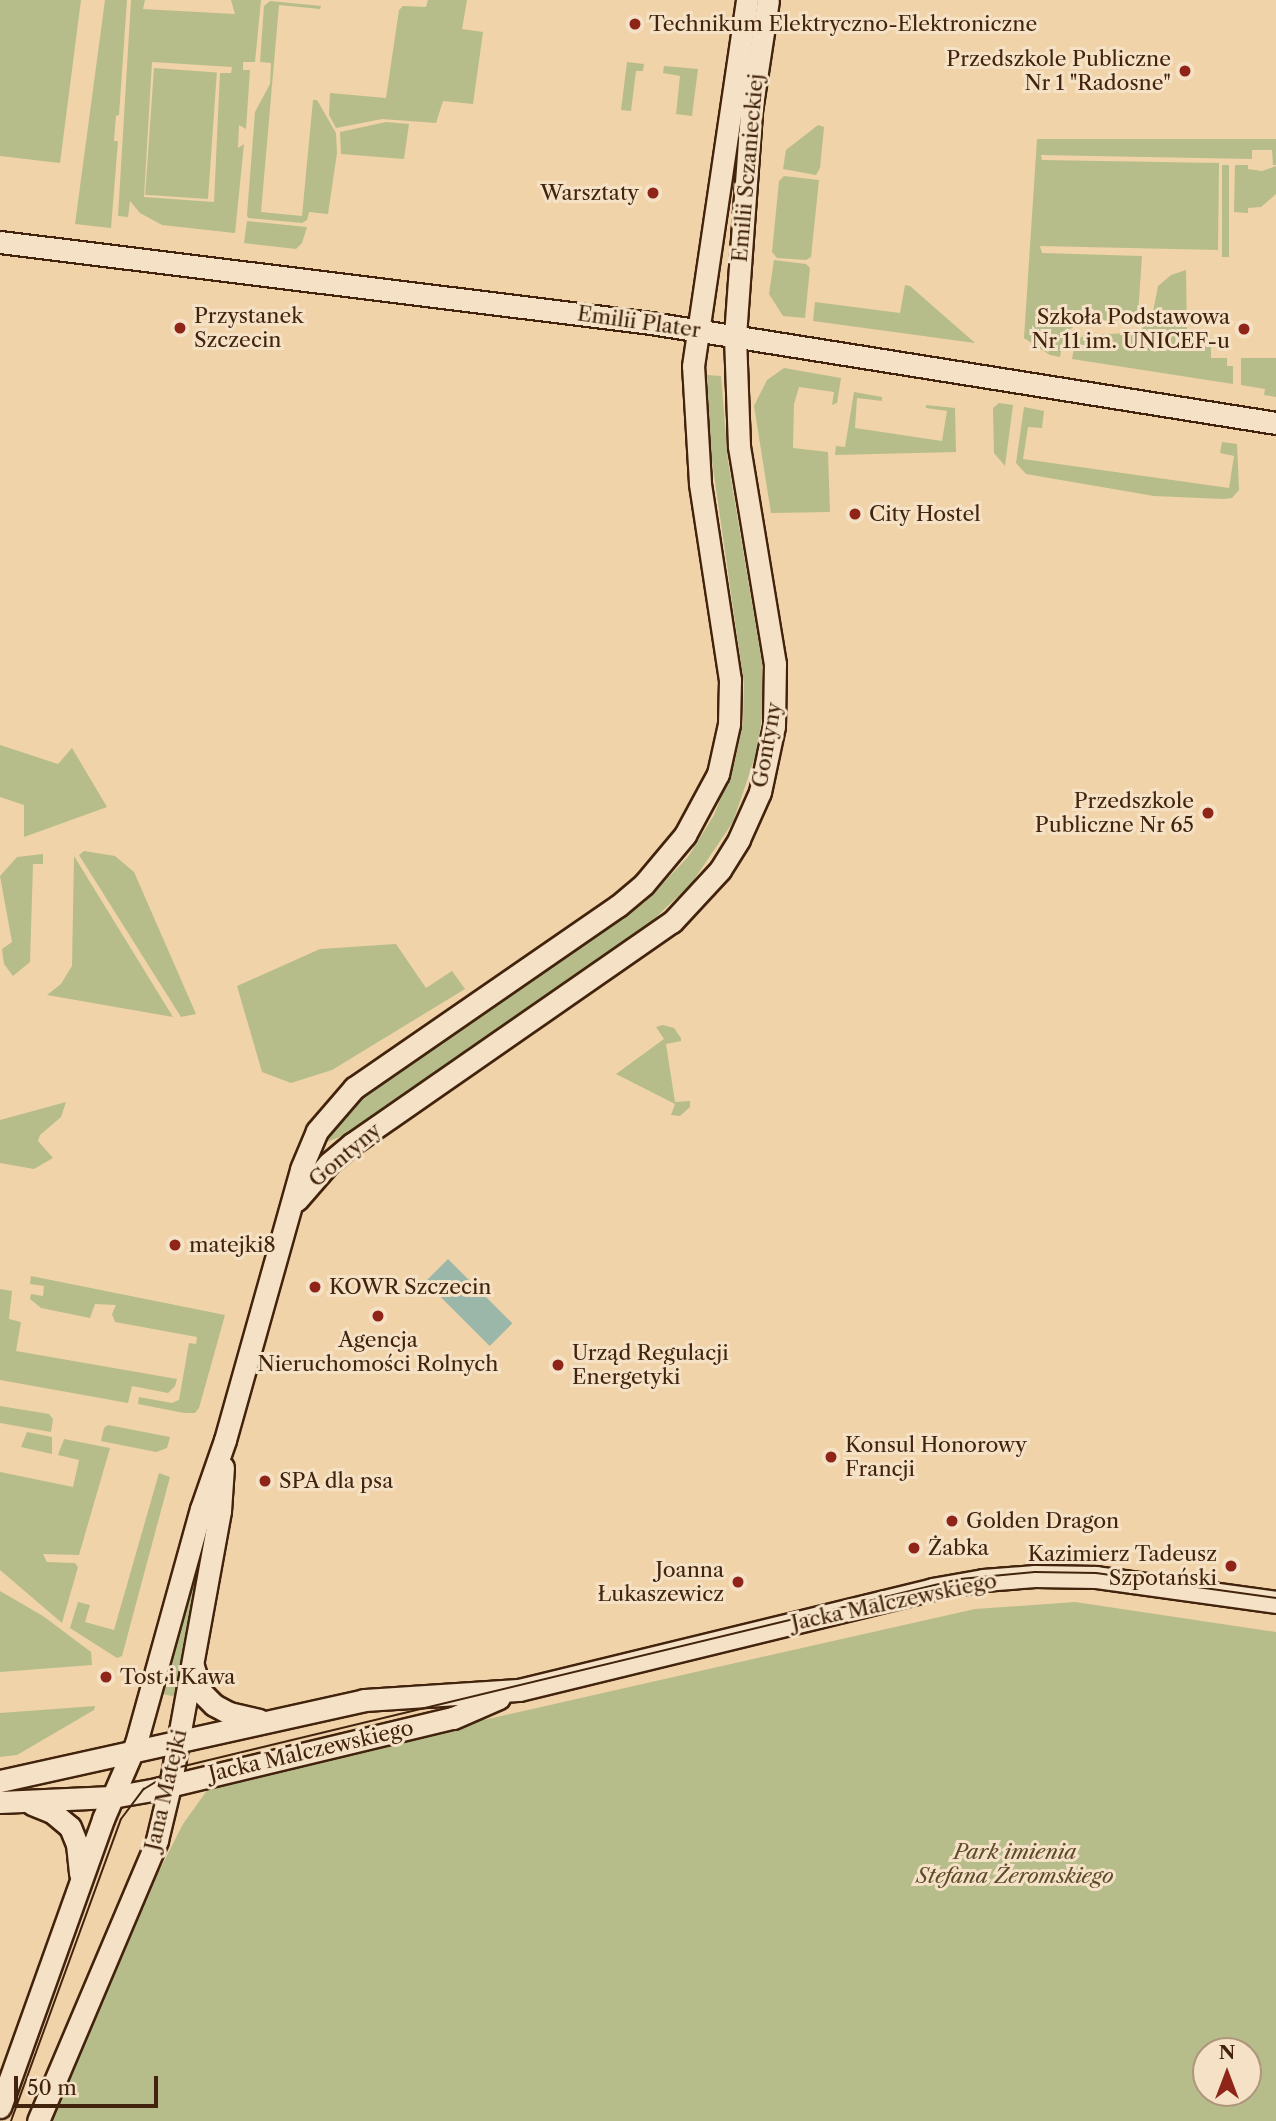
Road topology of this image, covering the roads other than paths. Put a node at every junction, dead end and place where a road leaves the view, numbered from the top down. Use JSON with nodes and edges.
{"nodes":[{"id":1,"x":747,"y":0,"type":"edge"},
{"id":2,"x":768,"y":0,"type":"edge"},
{"id":3,"x":0,"y":242,"type":"edge"},
{"id":4,"x":696,"y":330,"type":"junction"},
{"id":5,"x":735,"y":336,"type":"junction"},
{"id":6,"x":1276,"y":423,"type":"edge"},
{"id":7,"x":292,"y":1207,"type":"junction"},
{"id":8,"x":225,"y":1440,"type":"junction"},
{"id":9,"x":1276,"y":1602,"type":"edge"},
{"id":10,"x":193,"y":1660,"type":"junction"},
{"id":11,"x":519,"y":1690,"type":"junction"},
{"id":12,"x":275,"y":1719,"type":"junction"},
{"id":13,"x":177,"y":1742,"type":"junction"},
{"id":14,"x":133,"y":1752,"type":"junction"},
{"id":15,"x":0,"y":1781,"type":"edge"},
{"id":16,"x":170,"y":1786,"type":"junction"},
{"id":17,"x":112,"y":1797,"type":"junction"},
{"id":18,"x":8,"y":1802,"type":"edge"},
{"id":19,"x":78,"y":1890,"type":"junction"},
{"id":20,"x":0,"y":2107,"type":"edge"},
{"id":21,"x":38,"y":2121,"type":"edge"}],
"edges":[{"from":1,"to":4,"type":"street","name":"Emilii Sczanieckiej"},
{"from":2,"to":5,"type":"street","name":"Emilii Sczanieckiej"},
{"from":3,"to":4,"type":"street","name":"Emilii Plater"},
{"from":4,"to":5,"type":"street","name":"Emilii Plater"},
{"from":4,"to":7,"type":"street","name":"Gontyny"},
{"from":5,"to":6,"type":"street","name":"Emilii Plater"},
{"from":5,"to":7,"type":"street","name":"Gontyny"},
{"from":7,"to":8,"type":"street","name":"Jana Matejki"},
{"from":8,"to":10,"type":"street","name":"Jana Matejki"},
{"from":8,"to":14,"type":"street","name":"Jana Matejki"},
{"from":9,"to":11,"type":"street","name":"Jacka Malczewskiego"},
{"from":10,"to":12,"type":"street","name":"Jacka Malczewskiego"},
{"from":10,"to":13,"type":"street","name":"Jana Matejki"},
{"from":11,"to":12,"type":"street","name":"Jacka Malczewskiego"},
{"from":11,"to":16,"type":"street","name":"Jacka Malczewskiego"},
{"from":12,"to":13,"type":"street","name":"Jacka Malczewskiego"},
{"from":13,"to":14,"type":"street","name":"Jacka Malczewskiego"},
{"from":13,"to":16,"type":"street","name":"Jana Matejki"},
{"from":14,"to":15,"type":"street","name":"Jacka Malczewskiego"},
{"from":14,"to":17,"type":"street","name":"Jana Matejki"},
{"from":16,"to":17,"type":"street","name":"Jacka Malczewskiego"},
{"from":16,"to":21,"type":"street","name":"Jana Matejki"},
{"from":17,"to":18,"type":"street","name":"Jacka Malczewskiego"},
{"from":17,"to":19,"type":"street","name":"Jana Matejki"},
{"from":18,"to":19,"type":"street","name":"Jacka Malczewskiego"},
{"from":19,"to":20,"type":"street","name":"Jana Matejki"}]}
